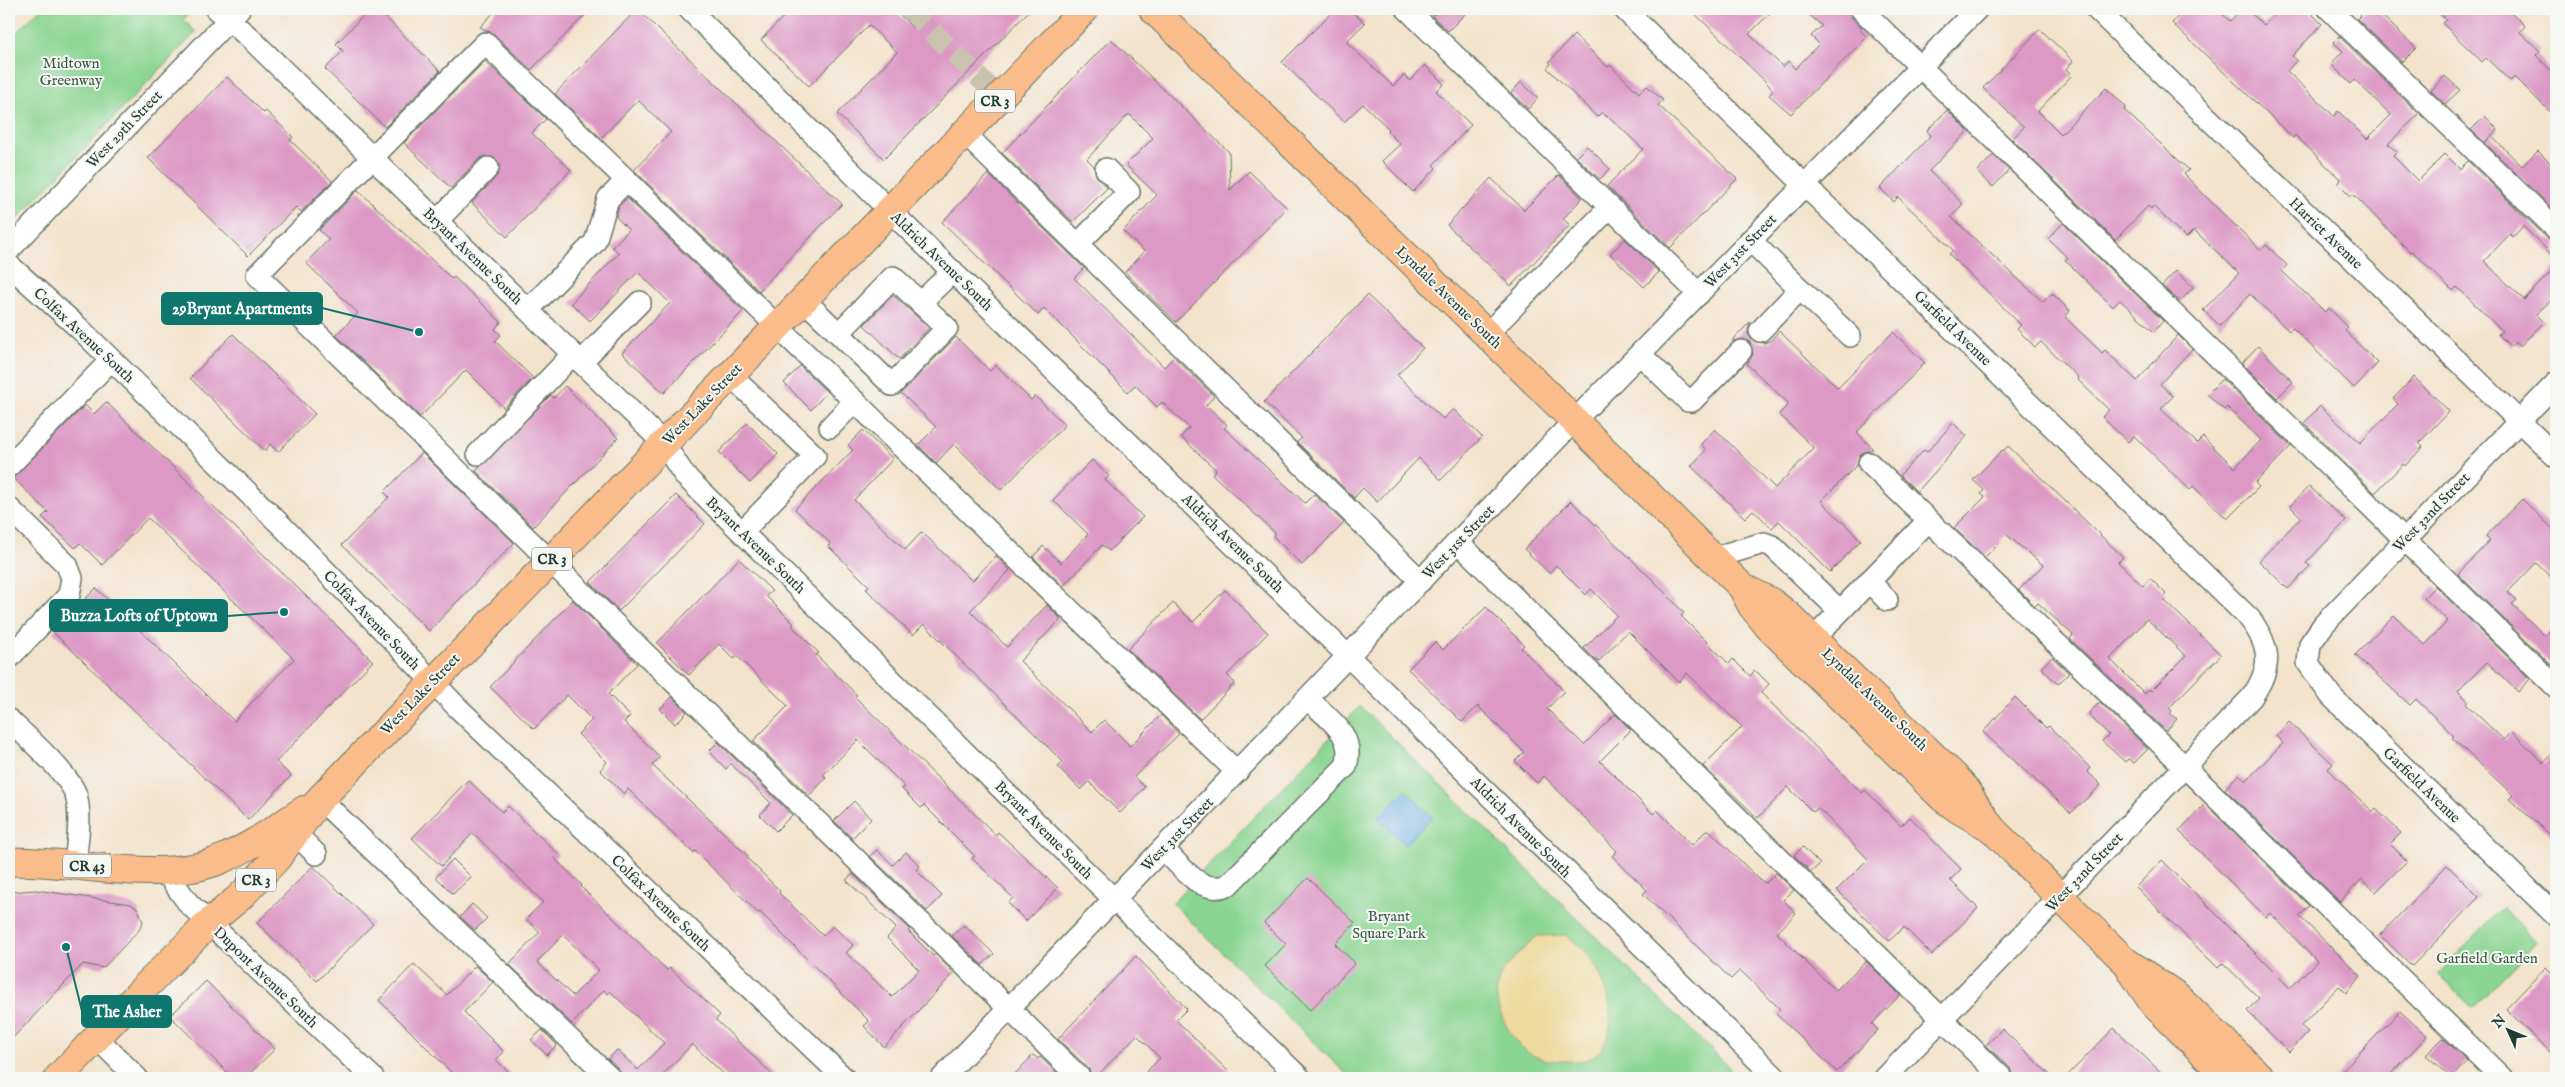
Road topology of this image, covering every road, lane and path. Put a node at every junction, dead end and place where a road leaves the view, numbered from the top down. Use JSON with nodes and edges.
{"nodes":[{"id":1,"x":690,"y":9,"type":"edge"},
{"id":2,"x":1085,"y":9,"type":"edge"},
{"id":3,"x":1153,"y":9,"type":"edge"},
{"id":4,"x":1407,"y":9,"type":"edge"},
{"id":5,"x":1624,"y":9,"type":"edge"},
{"id":6,"x":1861,"y":9,"type":"edge"},
{"id":7,"x":1977,"y":9,"type":"edge"},
{"id":8,"x":2096,"y":9,"type":"edge"},
{"id":9,"x":2329,"y":9,"type":"edge"},
{"id":10,"x":228,"y":12,"type":"edge"},
{"id":11,"x":1921,"y":67,"type":"junction"},
{"id":12,"x":964,"y":133,"type":"junction"},
{"id":13,"x":373,"y":158,"type":"junction"},
{"id":14,"x":488,"y":168,"type":"dead end"},
{"id":15,"x":1106,"y":169,"type":"dead end"},
{"id":16,"x":627,"y":180,"type":"junction"},
{"id":17,"x":1805,"y":184,"type":"junction"},
{"id":18,"x":1610,"y":207,"type":"junction"},
{"id":19,"x":889,"y":210,"type":"junction"},
{"id":20,"x":437,"y":221,"type":"junction"},
{"id":21,"x":2556,"y":228,"type":"edge"},
{"id":22,"x":1750,"y":240,"type":"junction"},
{"id":23,"x":1078,"y":244,"type":"junction"},
{"id":24,"x":9,"y":250,"type":"edge"},
{"id":25,"x":9,"y":265,"type":"edge"},
{"id":26,"x":952,"y":270,"type":"junction"},
{"id":27,"x":1800,"y":289,"type":"junction"},
{"id":28,"x":1699,"y":294,"type":"junction"},
{"id":29,"x":803,"y":299,"type":"junction"},
{"id":30,"x":640,"y":302,"type":"dead end"},
{"id":31,"x":920,"y":304,"type":"junction"},
{"id":32,"x":528,"y":310,"type":"junction"},
{"id":33,"x":778,"y":325,"type":"junction"},
{"id":34,"x":1760,"y":331,"type":"dead end"},
{"id":35,"x":839,"y":333,"type":"junction"},
{"id":36,"x":1487,"y":334,"type":"junction"},
{"id":37,"x":1850,"y":336,"type":"dead end"},
{"id":38,"x":1741,"y":351,"type":"dead end"},
{"id":39,"x":1640,"y":354,"type":"junction"},
{"id":40,"x":577,"y":358,"type":"junction"},
{"id":41,"x":112,"y":360,"type":"junction"},
{"id":42,"x":730,"y":375,"type":"junction"},
{"id":43,"x":2556,"y":383,"type":"edge"},
{"id":44,"x":856,"y":401,"type":"junction"},
{"id":45,"x":1574,"y":421,"type":"junction"},
{"id":46,"x":2520,"y":421,"type":"junction"},
{"id":47,"x":830,"y":427,"type":"dead end"},
{"id":48,"x":664,"y":444,"type":"junction"},
{"id":49,"x":478,"y":454,"type":"dead end"},
{"id":50,"x":2556,"y":457,"type":"edge"},
{"id":51,"x":1869,"y":463,"type":"dead end"},
{"id":52,"x":9,"y":466,"type":"edge"},
{"id":53,"x":9,"y":508,"type":"edge"},
{"id":54,"x":1928,"y":521,"type":"junction"},
{"id":55,"x":742,"y":531,"type":"junction"},
{"id":56,"x":2406,"y":539,"type":"junction"},
{"id":57,"x":1458,"y":542,"type":"junction"},
{"id":58,"x":1712,"y":558,"type":"junction"},
{"id":59,"x":549,"y":562,"type":"junction"},
{"id":60,"x":1421,"y":581,"type":"junction"},
{"id":61,"x":1869,"y":581,"type":"junction"},
{"id":62,"x":1742,"y":588,"type":"junction"},
{"id":63,"x":1887,"y":600,"type":"dead end"},
{"id":64,"x":1840,"y":611,"type":"junction"},
{"id":65,"x":1813,"y":639,"type":"junction"},
{"id":66,"x":2310,"y":644,"type":"joint"},
{"id":67,"x":1348,"y":656,"type":"junction"},
{"id":68,"x":2268,"y":657,"type":"joint"},
{"id":69,"x":9,"y":658,"type":"edge"},
{"id":70,"x":432,"y":681,"type":"junction"},
{"id":71,"x":2556,"y":687,"type":"edge"},
{"id":72,"x":1308,"y":699,"type":"junction"},
{"id":73,"x":9,"y":720,"type":"edge"},
{"id":74,"x":2185,"y":767,"type":"junction"},
{"id":75,"x":1237,"y":772,"type":"junction"},
{"id":76,"x":320,"y":799,"type":"junction"},
{"id":77,"x":1991,"y":828,"type":"junction"},
{"id":78,"x":295,"y":833,"type":"junction"},
{"id":79,"x":1163,"y":849,"type":"junction"},
{"id":80,"x":316,"y":854,"type":"dead end"},
{"id":81,"x":9,"y":862,"type":"edge"},
{"id":82,"x":75,"y":865,"type":"junction"},
{"id":83,"x":165,"y":871,"type":"junction"},
{"id":84,"x":2060,"y":897,"type":"junction"},
{"id":85,"x":1115,"y":899,"type":"junction"},
{"id":86,"x":2556,"y":916,"type":"edge"},
{"id":87,"x":210,"y":922,"type":"junction"},
{"id":88,"x":2125,"y":961,"type":"junction"},
{"id":89,"x":1009,"y":1008,"type":"junction"},
{"id":90,"x":1942,"y":1019,"type":"junction"},
{"id":91,"x":96,"y":1038,"type":"junction"},
{"id":92,"x":58,"y":1078,"type":"edge"},
{"id":93,"x":137,"y":1078,"type":"edge"},
{"id":94,"x":372,"y":1078,"type":"edge"},
{"id":95,"x":610,"y":1078,"type":"edge"},
{"id":96,"x":844,"y":1078,"type":"edge"},
{"id":97,"x":942,"y":1078,"type":"edge"},
{"id":98,"x":1080,"y":1078,"type":"edge"},
{"id":99,"x":1300,"y":1078,"type":"edge"},
{"id":100,"x":1776,"y":1078,"type":"edge"},
{"id":101,"x":1885,"y":1078,"type":"edge"},
{"id":102,"x":2002,"y":1078,"type":"edge"},
{"id":103,"x":2229,"y":1078,"type":"edge"},
{"id":104,"x":2261,"y":1078,"type":"edge"},
{"id":105,"x":2502,"y":1078,"type":"edge"}],
"edges":[{"from":1,"to":19,"type":"street","name":"Aldrich Avenue South"},
{"from":2,"to":12,"type":"main road","name":"West Lake Street","number":"CR 3"},
{"from":3,"to":36,"type":"main road","name":"Lyndale Avenue South"},
{"from":4,"to":18,"type":"street"},
{"from":5,"to":17,"type":"street","name":"Garfield Avenue"},
{"from":6,"to":11,"type":"street"},
{"from":7,"to":11,"type":"street","name":"West 31st Street"},
{"from":8,"to":46,"type":"street","name":"Harriet Avenue"},
{"from":9,"to":21,"type":"street"},
{"from":10,"to":13,"type":"street","name":"Bryant Avenue South"},
{"from":10,"to":24,"type":"street","name":"West 29th Street"},
{"from":11,"to":17,"type":"street","name":"West 31st Street"},
{"from":11,"to":56,"type":"street"},
{"from":12,"to":19,"type":"main road","name":"West Lake Street","number":"CR 3"},
{"from":12,"to":23,"type":"street"},
{"from":13,"to":16,"type":"street"},
{"from":13,"to":20,"type":"street","name":"Bryant Avenue South"},
{"from":13,"to":59,"type":"street"},
{"from":14,"to":20,"type":"street"},
{"from":15,"to":23,"type":"street"},
{"from":16,"to":32,"type":"street"},
{"from":16,"to":33,"type":"street"},
{"from":17,"to":22,"type":"street","name":"West 31st Street"},
{"from":17,"to":68,"type":"street","name":"Garfield Avenue"},
{"from":18,"to":28,"type":"street"},
{"from":18,"to":36,"type":"street"},
{"from":19,"to":26,"type":"street","name":"Aldrich Avenue South"},
{"from":19,"to":29,"type":"main road","name":"West Lake Street","number":"CR 3"},
{"from":20,"to":32,"type":"street","name":"Bryant Avenue South"},
{"from":22,"to":27,"type":"street"},
{"from":22,"to":28,"type":"street","name":"West 31st Street"},
{"from":23,"to":60,"type":"street"},
{"from":25,"to":41,"type":"street","name":"Colfax Avenue South"},
{"from":26,"to":31,"type":"street"},
{"from":26,"to":67,"type":"street","name":"Aldrich Avenue South"},
{"from":27,"to":34,"type":"street"},
{"from":27,"to":37,"type":"street"},
{"from":28,"to":39,"type":"street","name":"West 31st Street"},
{"from":29,"to":33,"type":"main road","name":"West Lake Street","number":"CR 3"},
{"from":29,"to":35,"type":"street"},
{"from":30,"to":40,"type":"street"},
{"from":31,"to":35,"type":"street"},
{"from":31,"to":35,"type":"street"},
{"from":32,"to":40,"type":"street","name":"Bryant Avenue South"},
{"from":33,"to":42,"type":"main road","name":"West Lake Street","number":"CR 3"},
{"from":33,"to":44,"type":"street"},
{"from":36,"to":45,"type":"main road","name":"Lyndale Avenue South"},
{"from":38,"to":39,"type":"street"},
{"from":39,"to":45,"type":"street","name":"West 31st Street"},
{"from":40,"to":48,"type":"street","name":"Bryant Avenue South"},
{"from":40,"to":49,"type":"street"},
{"from":41,"to":52,"type":"street"},
{"from":41,"to":70,"type":"street","name":"Colfax Avenue South"},
{"from":42,"to":48,"type":"main road","name":"West Lake Street","number":"CR 3"},
{"from":42,"to":55,"type":"street"},
{"from":43,"to":46,"type":"street","name":"West 32nd Street"},
{"from":44,"to":47,"type":"street"},
{"from":44,"to":75,"type":"street"},
{"from":45,"to":57,"type":"street","name":"West 31st Street"},
{"from":45,"to":58,"type":"main road","name":"Lyndale Avenue South"},
{"from":46,"to":50,"type":"street","name":"Harriet Avenue"},
{"from":46,"to":56,"type":"street","name":"West 32nd Street"},
{"from":48,"to":55,"type":"street","name":"Bryant Avenue South"},
{"from":48,"to":59,"type":"main road","name":"West Lake Street","number":"CR 3"},
{"from":51,"to":54,"type":"street"},
{"from":53,"to":69,"type":"street"},
{"from":54,"to":61,"type":"street"},
{"from":54,"to":74,"type":"street"},
{"from":55,"to":85,"type":"street","name":"Bryant Avenue South"},
{"from":56,"to":66,"type":"street","name":"West 32nd Street"},
{"from":56,"to":71,"type":"street"},
{"from":57,"to":60,"type":"street","name":"West 31st Street"},
{"from":57,"to":90,"type":"street"},
{"from":58,"to":62,"type":"main road","name":"Lyndale Avenue South"},
{"from":58,"to":64,"type":"street"},
{"from":59,"to":70,"type":"main road","name":"West Lake Street","number":"CR 3"},
{"from":59,"to":89,"type":"street"},
{"from":60,"to":67,"type":"street","name":"West 31st Street"},
{"from":61,"to":63,"type":"street"},
{"from":61,"to":64,"type":"street"},
{"from":62,"to":65,"type":"main road","name":"Lyndale Avenue South"},
{"from":62,"to":77,"type":"main road","name":"Lyndale Avenue South"},
{"from":64,"to":65,"type":"street"},
{"from":65,"to":77,"type":"main road","name":"Lyndale Avenue South"},
{"from":66,"to":86,"type":"street","name":"Garfield Avenue"},
{"from":67,"to":72,"type":"street","name":"West 31st Street"},
{"from":67,"to":100,"type":"street","name":"Aldrich Avenue South"},
{"from":68,"to":74,"type":"street","name":"West 32nd Street"},
{"from":70,"to":76,"type":"main road","name":"West Lake Street","number":"CR 3"},
{"from":70,"to":96,"type":"street","name":"Colfax Avenue South"},
{"from":72,"to":75,"type":"street","name":"West 31st Street"},
{"from":72,"to":79,"type":"street"},
{"from":73,"to":82,"type":"street"},
{"from":74,"to":84,"type":"street","name":"West 32nd Street"},
{"from":74,"to":105,"type":"street"},
{"from":75,"to":79,"type":"street","name":"West 31st Street"},
{"from":76,"to":78,"type":"main road","name":"West Lake Street","number":"CR 3"},
{"from":76,"to":83,"type":"main road","name":"West Lake Street","number":"CR 43"},
{"from":76,"to":95,"type":"street"},
{"from":77,"to":84,"type":"main road","name":"Lyndale Avenue South"},
{"from":78,"to":80,"type":"street"},
{"from":78,"to":87,"type":"main road","name":"West Lake Street","number":"CR 3"},
{"from":79,"to":85,"type":"street","name":"West 31st Street"},
{"from":81,"to":82,"type":"main road","number":"CR 43"},
{"from":82,"to":83,"type":"main road","number":"CR 43"},
{"from":83,"to":87,"type":"street","name":"Dupont Avenue South"},
{"from":84,"to":88,"type":"main road","name":"Lyndale Avenue South"},
{"from":84,"to":90,"type":"street","name":"West 32nd Street"},
{"from":85,"to":89,"type":"street","name":"West 31st Street"},
{"from":85,"to":99,"type":"street","name":"Bryant Avenue South"},
{"from":87,"to":91,"type":"main road","name":"West Lake Street","number":"CR 3"},
{"from":87,"to":94,"type":"street","name":"Dupont Avenue South"},
{"from":88,"to":103,"type":"main road","name":"Lyndale Avenue South"},
{"from":88,"to":104,"type":"main road","name":"Lyndale Avenue South"},
{"from":89,"to":97,"type":"street","name":"West 31st Street"},
{"from":89,"to":98,"type":"street"},
{"from":90,"to":101,"type":"street","name":"West 32nd Street"},
{"from":90,"to":102,"type":"street"},
{"from":91,"to":92,"type":"main road","name":"West Lake Street","number":"CR 3"},
{"from":91,"to":93,"type":"street"}]}
